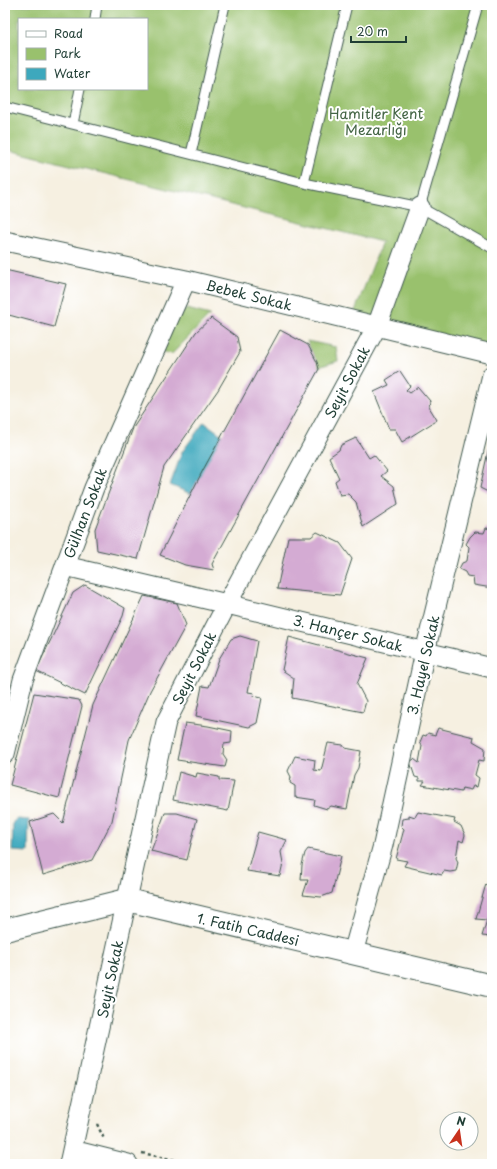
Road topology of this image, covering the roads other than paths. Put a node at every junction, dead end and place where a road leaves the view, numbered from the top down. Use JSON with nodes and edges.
{"nodes":[{"id":1,"x":97,"y":5,"type":"edge"},
{"id":2,"x":225,"y":5,"type":"edge"},
{"id":3,"x":347,"y":5,"type":"edge"},
{"id":4,"x":478,"y":5,"type":"edge"},
{"id":5,"x":95,"y":18,"type":"edge"},
{"id":6,"x":80,"y":90,"type":"edge"},
{"id":7,"x":5,"y":107,"type":"edge"},
{"id":8,"x":73,"y":124,"type":"junction"},
{"id":9,"x":191,"y":154,"type":"junction"},
{"id":10,"x":304,"y":183,"type":"junction"},
{"id":11,"x":420,"y":207,"type":"junction"},
{"id":12,"x":5,"y":241,"type":"edge"},
{"id":13,"x":492,"y":248,"type":"edge"},
{"id":14,"x":186,"y":280,"type":"junction"},
{"id":15,"x":377,"y":326,"type":"junction"},
{"id":16,"x":492,"y":354,"type":"edge"},
{"id":17,"x":492,"y":376,"type":"edge"},
{"id":18,"x":65,"y":566,"type":"junction"},
{"id":19,"x":227,"y":604,"type":"junction"},
{"id":20,"x":425,"y":652,"type":"junction"},
{"id":21,"x":492,"y":668,"type":"edge"},
{"id":22,"x":5,"y":754,"type":"edge"},
{"id":23,"x":127,"y":900,"type":"junction"},
{"id":24,"x":5,"y":930,"type":"edge"},
{"id":25,"x":353,"y":953,"type":"junction"},
{"id":26,"x":492,"y":986,"type":"edge"},
{"id":27,"x":70,"y":1157,"type":"edge"},
{"id":28,"x":134,"y":1158,"type":"edge"}],
"edges":[{"from":1,"to":5,"type":"lane"},
{"from":2,"to":9,"type":"lane"},
{"from":3,"to":10,"type":"lane"},
{"from":4,"to":11,"type":"lane"},
{"from":6,"to":8,"type":"lane"},
{"from":7,"to":8,"type":"lane"},
{"from":8,"to":9,"type":"lane"},
{"from":9,"to":10,"type":"lane"},
{"from":10,"to":11,"type":"lane"},
{"from":11,"to":13,"type":"lane"},
{"from":11,"to":15,"type":"street","name":"Seyit Sokak"},
{"from":12,"to":14,"type":"street","name":"Bebek Sokak"},
{"from":14,"to":15,"type":"street","name":"Bebek Sokak"},
{"from":14,"to":18,"type":"street","name":"Gülhan Sokak"},
{"from":15,"to":16,"type":"street","name":"Bebek Sokak"},
{"from":15,"to":19,"type":"street","name":"Seyit Sokak"},
{"from":17,"to":20,"type":"street","name":"3. Hayel Sokak"},
{"from":18,"to":19,"type":"street","name":"3. Hançer Sokak"},
{"from":18,"to":22,"type":"street","name":"Gülhan Sokak"},
{"from":19,"to":20,"type":"street","name":"3. Hançer Sokak"},
{"from":19,"to":23,"type":"street","name":"Seyit Sokak"},
{"from":20,"to":21,"type":"street","name":"3. Hançer Sokak"},
{"from":20,"to":25,"type":"street","name":"3. Hayel Sokak"},
{"from":23,"to":24,"type":"street","name":"1. Fatih Caddesi"},
{"from":23,"to":25,"type":"street","name":"1. Fatih Caddesi"},
{"from":23,"to":27,"type":"street","name":"Seyit Sokak"},
{"from":25,"to":26,"type":"street","name":"1. Fatih Caddesi"},
{"from":27,"to":28,"type":"street"}]}
